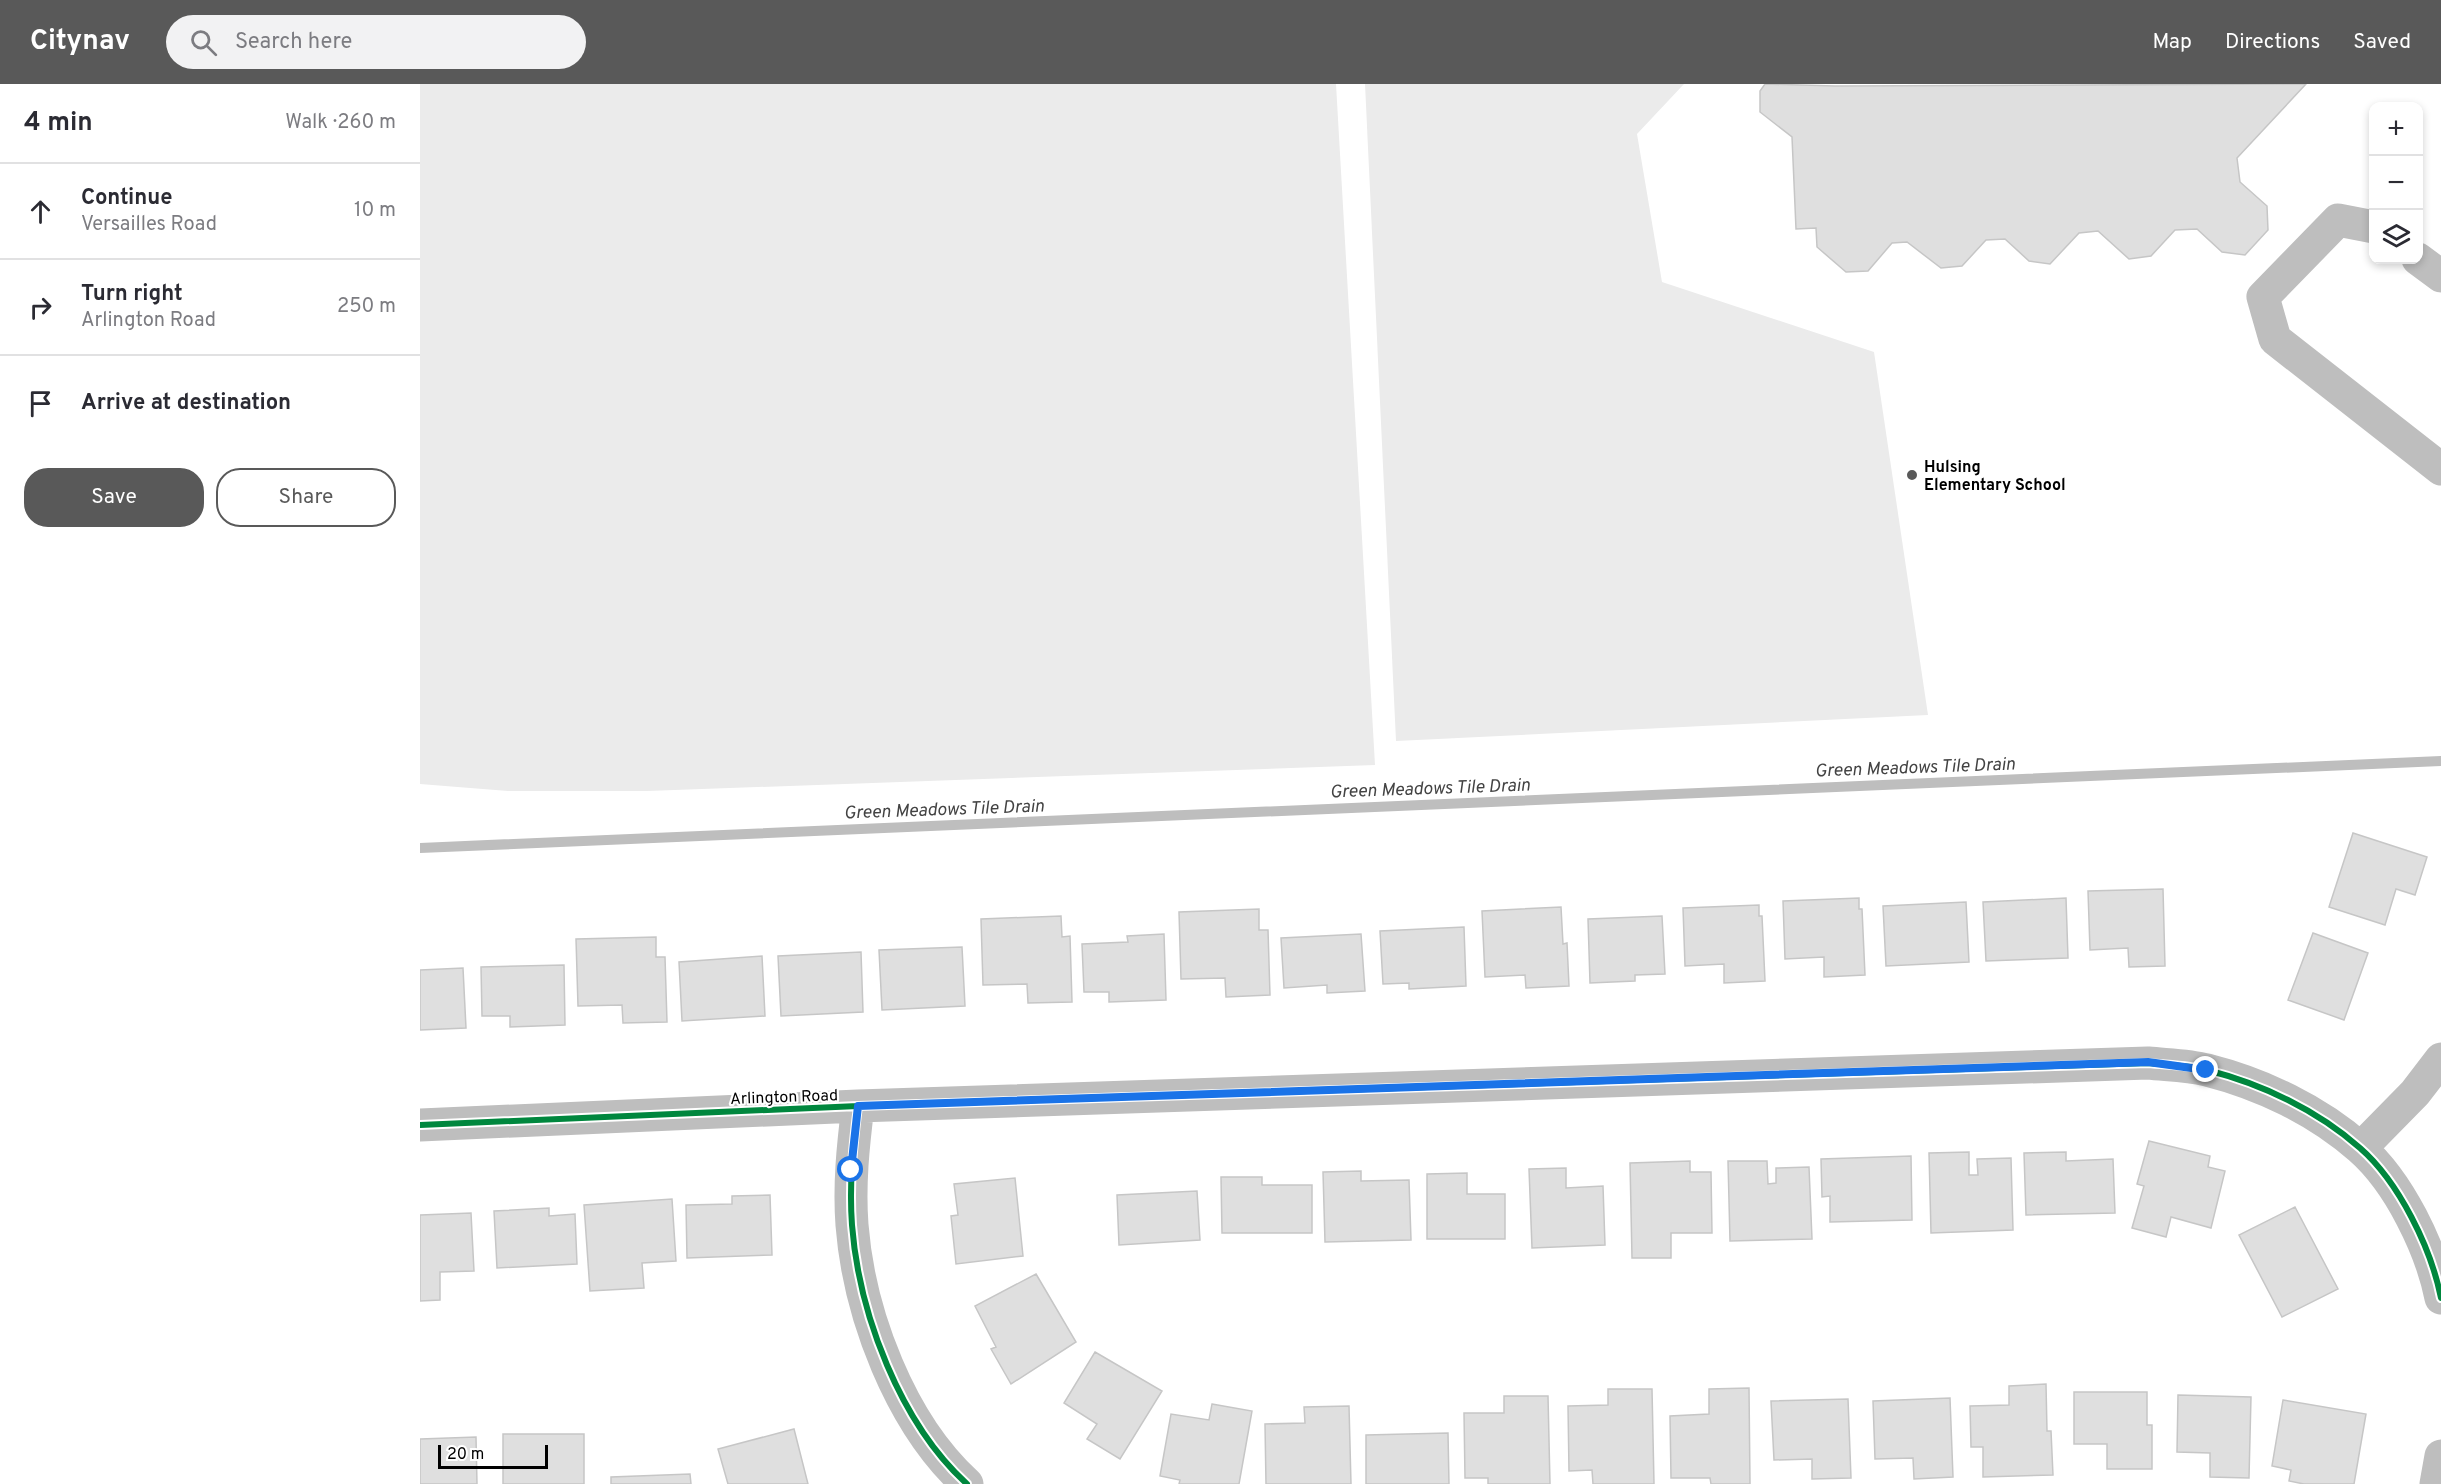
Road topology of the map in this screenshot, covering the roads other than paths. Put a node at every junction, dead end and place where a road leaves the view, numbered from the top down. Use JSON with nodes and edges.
{"nodes":[{"id":1,"x":2369,"y":226,"type":"edge"},
{"id":2,"x":2423,"y":262,"type":"edge"},
{"id":3,"x":2441,"y":276,"type":"edge"},
{"id":4,"x":2441,"y":469,"type":"edge"},
{"id":5,"x":2441,"y":1059,"type":"edge"},
{"id":6,"x":858,"y":1106,"type":"junction"},
{"id":7,"x":420,"y":1125,"type":"edge"},
{"id":8,"x":2361,"y":1149,"type":"junction"},
{"id":9,"x":2441,"y":1298,"type":"edge"},
{"id":10,"x":2441,"y":1456,"type":"edge"},
{"id":11,"x":966,"y":1484,"type":"edge"},
{"id":12,"x":2436,"y":1484,"type":"edge"}],
"edges":[{"from":1,"to":4,"type":"street"},
{"from":2,"to":3,"type":"street"},
{"from":5,"to":8,"type":"street"},
{"from":6,"to":7,"type":"street","name":"Arlington Road"},
{"from":6,"to":8,"type":"street","name":"Arlington Road"},
{"from":6,"to":11,"type":"street"},
{"from":8,"to":9,"type":"street","name":"Arlington Road"},
{"from":10,"to":12,"type":"street"}]}
